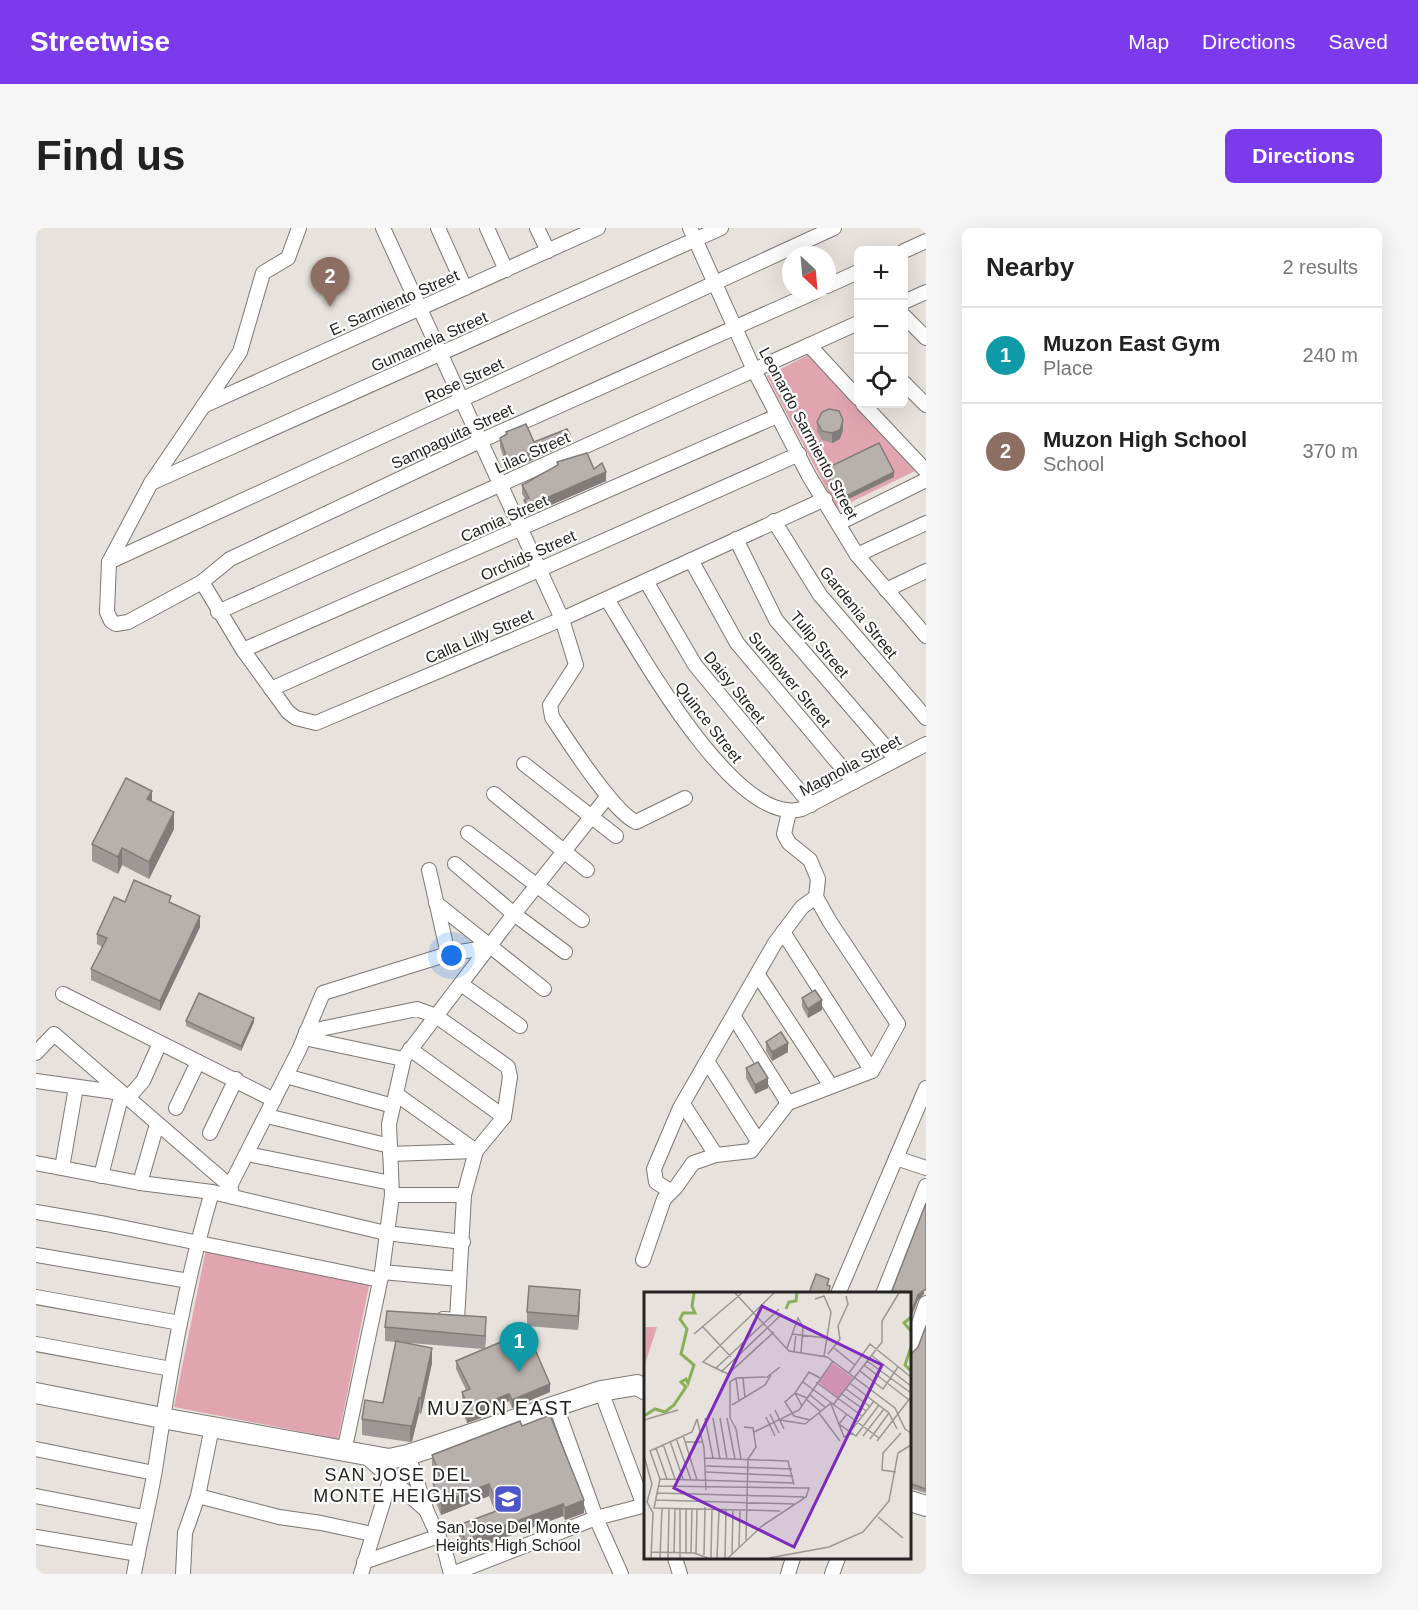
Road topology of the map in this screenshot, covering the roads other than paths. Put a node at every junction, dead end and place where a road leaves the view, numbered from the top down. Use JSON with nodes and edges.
{"nodes":[{"id":1,"x":299,"y":228,"type":"edge"},
{"id":2,"x":383,"y":228,"type":"edge"},
{"id":3,"x":438,"y":228,"type":"edge"},
{"id":4,"x":487,"y":228,"type":"edge"},
{"id":5,"x":537,"y":228,"type":"edge"},
{"id":6,"x":721,"y":228,"type":"edge"},
{"id":7,"x":834,"y":228,"type":"edge"},
{"id":8,"x":595,"y":229,"type":"edge"},
{"id":9,"x":693,"y":234,"type":"edge"},
{"id":10,"x":926,"y":241,"type":"edge"},
{"id":11,"x":908,"y":249,"type":"edge"},
{"id":12,"x":548,"y":251,"type":"junction"},
{"id":13,"x":506,"y":270,"type":"junction"},
{"id":14,"x":854,"y":274,"type":"edge"},
{"id":15,"x":836,"y":282,"type":"edge"},
{"id":16,"x":715,"y":283,"type":"junction"},
{"id":17,"x":465,"y":288,"type":"junction"},
{"id":18,"x":926,"y":292,"type":"edge"},
{"id":19,"x":797,"y":300,"type":"edge"},
{"id":20,"x":908,"y":300,"type":"edge"},
{"id":21,"x":420,"y":309,"type":"junction"},
{"id":22,"x":908,"y":321,"type":"edge"},
{"id":23,"x":735,"y":328,"type":"junction"},
{"id":24,"x":854,"y":329,"type":"edge"},
{"id":25,"x":926,"y":339,"type":"edge"},
{"id":26,"x":809,"y":345,"type":"junction"},
{"id":27,"x":441,"y":354,"type":"junction"},
{"id":28,"x":754,"y":370,"type":"junction"},
{"id":29,"x":908,"y":388,"type":"edge"},
{"id":30,"x":854,"y":394,"type":"edge"},
{"id":31,"x":461,"y":399,"type":"junction"},
{"id":32,"x":926,"y":405,"type":"edge"},
{"id":33,"x":203,"y":406,"type":"junction"},
{"id":34,"x":867,"y":408,"type":"edge"},
{"id":35,"x":777,"y":416,"type":"junction"},
{"id":36,"x":480,"y":441,"type":"junction"},
{"id":37,"x":799,"y":453,"type":"junction"},
{"id":38,"x":926,"y":471,"type":"edge"},
{"id":39,"x":926,"y":480,"type":"edge"},
{"id":40,"x":151,"y":483,"type":"junction"},
{"id":41,"x":500,"y":484,"type":"junction"},
{"id":42,"x":825,"y":499,"type":"junction"},
{"id":43,"x":774,"y":521,"type":"junction"},
{"id":44,"x":838,"y":523,"type":"junction"},
{"id":45,"x":926,"y":523,"type":"edge"},
{"id":46,"x":521,"y":529,"type":"junction"},
{"id":47,"x":736,"y":539,"type":"junction"},
{"id":48,"x":857,"y":555,"type":"junction"},
{"id":49,"x":691,"y":560,"type":"junction"},
{"id":50,"x":109,"y":562,"type":"junction"},
{"id":51,"x":539,"y":568,"type":"junction"},
{"id":52,"x":926,"y":571,"type":"edge"},
{"id":53,"x":646,"y":581,"type":"junction"},
{"id":54,"x":202,"y":582,"type":"junction"},
{"id":55,"x":886,"y":590,"type":"junction"},
{"id":56,"x":607,"y":599,"type":"junction"},
{"id":57,"x":218,"y":612,"type":"junction"},
{"id":58,"x":562,"y":619,"type":"junction"},
{"id":59,"x":926,"y":636,"type":"edge"},
{"id":60,"x":243,"y":650,"type":"junction"},
{"id":61,"x":271,"y":689,"type":"junction"},
{"id":62,"x":926,"y":718,"type":"edge"},
{"id":63,"x":926,"y":744,"type":"edge"},
{"id":64,"x":896,"y":759,"type":"junction"},
{"id":65,"x":524,"y":764,"type":"dead end"},
{"id":66,"x":855,"y":782,"type":"junction"},
{"id":67,"x":494,"y":794,"type":"dead end"},
{"id":68,"x":608,"y":796,"type":"junction"},
{"id":69,"x":685,"y":798,"type":"dead end"},
{"id":70,"x":811,"y":805,"type":"junction"},
{"id":71,"x":789,"y":812,"type":"junction"},
{"id":72,"x":592,"y":817,"type":"junction"},
{"id":73,"x":468,"y":833,"type":"dead end"},
{"id":74,"x":616,"y":836,"type":"dead end"},
{"id":75,"x":565,"y":851,"type":"junction"},
{"id":76,"x":455,"y":864,"type":"dead end"},
{"id":77,"x":429,"y":870,"type":"dead end"},
{"id":78,"x":587,"y":870,"type":"dead end"},
{"id":79,"x":537,"y":887,"type":"junction"},
{"id":80,"x":816,"y":897,"type":"junction"},
{"id":81,"x":436,"y":903,"type":"junction"},
{"id":82,"x":514,"y":914,"type":"junction"},
{"id":83,"x":582,"y":920,"type":"dead end"},
{"id":84,"x":783,"y":932,"type":"junction"},
{"id":85,"x":490,"y":947,"type":"junction"},
{"id":86,"x":565,"y":952,"type":"dead end"},
{"id":87,"x":448,"y":954,"type":"junction"},
{"id":88,"x":758,"y":975,"type":"junction"},
{"id":89,"x":461,"y":984,"type":"junction"},
{"id":90,"x":544,"y":989,"type":"dead end"},
{"id":91,"x":63,"y":994,"type":"dead end"},
{"id":92,"x":436,"y":1016,"type":"junction"},
{"id":93,"x":734,"y":1017,"type":"junction"},
{"id":94,"x":520,"y":1026,"type":"dead end"},
{"id":95,"x":305,"y":1035,"type":"junction"},
{"id":96,"x":160,"y":1043,"type":"junction"},
{"id":97,"x":36,"y":1053,"type":"edge"},
{"id":98,"x":407,"y":1054,"type":"junction"},
{"id":99,"x":198,"y":1062,"type":"junction"},
{"id":100,"x":708,"y":1062,"type":"junction"},
{"id":101,"x":872,"y":1071,"type":"junction"},
{"id":102,"x":286,"y":1076,"type":"junction"},
{"id":103,"x":236,"y":1079,"type":"junction"},
{"id":104,"x":36,"y":1081,"type":"edge"},
{"id":105,"x":831,"y":1086,"type":"junction"},
{"id":106,"x":76,"y":1087,"type":"junction"},
{"id":107,"x":926,"y":1088,"type":"edge"},
{"id":108,"x":125,"y":1096,"type":"junction"},
{"id":109,"x":274,"y":1100,"type":"junction"},
{"id":110,"x":394,"y":1100,"type":"junction"},
{"id":111,"x":788,"y":1102,"type":"junction"},
{"id":112,"x":683,"y":1104,"type":"junction"},
{"id":113,"x":176,"y":1108,"type":"dead end"},
{"id":114,"x":267,"y":1116,"type":"junction"},
{"id":115,"x":504,"y":1117,"type":"junction"},
{"id":116,"x":157,"y":1124,"type":"junction"},
{"id":117,"x":210,"y":1133,"type":"dead end"},
{"id":118,"x":758,"y":1141,"type":"junction"},
{"id":119,"x":390,"y":1150,"type":"junction"},
{"id":120,"x":476,"y":1151,"type":"junction"},
{"id":121,"x":247,"y":1154,"type":"junction"},
{"id":122,"x":716,"y":1155,"type":"junction"},
{"id":123,"x":896,"y":1158,"type":"junction"},
{"id":124,"x":36,"y":1163,"type":"edge"},
{"id":125,"x":62,"y":1168,"type":"junction"},
{"id":126,"x":926,"y":1168,"type":"edge"},
{"id":127,"x":101,"y":1176,"type":"junction"},
{"id":128,"x":140,"y":1183,"type":"junction"},
{"id":129,"x":926,"y":1186,"type":"edge"},
{"id":130,"x":391,"y":1189,"type":"junction"},
{"id":131,"x":670,"y":1191,"type":"junction"},
{"id":132,"x":212,"y":1192,"type":"junction"},
{"id":133,"x":232,"y":1192,"type":"junction"},
{"id":134,"x":464,"y":1195,"type":"junction"},
{"id":135,"x":36,"y":1212,"type":"edge"},
{"id":136,"x":386,"y":1233,"type":"junction"},
{"id":137,"x":463,"y":1242,"type":"junction"},
{"id":138,"x":197,"y":1243,"type":"junction"},
{"id":139,"x":36,"y":1255,"type":"edge"},
{"id":140,"x":643,"y":1260,"type":"dead end"},
{"id":141,"x":381,"y":1276,"type":"junction"},
{"id":142,"x":459,"y":1279,"type":"junction"},
{"id":143,"x":189,"y":1281,"type":"junction"},
{"id":144,"x":838,"y":1292,"type":"edge"},
{"id":145,"x":883,"y":1292,"type":"edge"},
{"id":146,"x":36,"y":1297,"type":"edge"},
{"id":147,"x":926,"y":1303,"type":"edge"},
{"id":148,"x":433,"y":1318,"type":"edge"},
{"id":149,"x":180,"y":1323,"type":"junction"},
{"id":150,"x":36,"y":1344,"type":"edge"},
{"id":151,"x":911,"y":1344,"type":"edge"},
{"id":152,"x":171,"y":1369,"type":"junction"},
{"id":153,"x":644,"y":1389,"type":"edge"},
{"id":154,"x":601,"y":1391,"type":"junction"},
{"id":155,"x":36,"y":1393,"type":"edge"},
{"id":156,"x":556,"y":1406,"type":"junction"},
{"id":157,"x":162,"y":1418,"type":"junction"},
{"id":158,"x":212,"y":1427,"type":"junction"},
{"id":159,"x":36,"y":1449,"type":"edge"},
{"id":160,"x":344,"y":1452,"type":"junction"},
{"id":161,"x":364,"y":1455,"type":"junction"},
{"id":162,"x":408,"y":1455,"type":"junction"},
{"id":163,"x":154,"y":1473,"type":"junction"},
{"id":164,"x":390,"y":1480,"type":"junction"},
{"id":165,"x":36,"y":1496,"type":"edge"},
{"id":166,"x":198,"y":1496,"type":"junction"},
{"id":167,"x":911,"y":1502,"type":"edge"},
{"id":168,"x":644,"y":1505,"type":"edge"},
{"id":169,"x":926,"y":1506,"type":"edge"},
{"id":170,"x":427,"y":1512,"type":"junction"},
{"id":171,"x":144,"y":1517,"type":"junction"},
{"id":172,"x":596,"y":1518,"type":"junction"},
{"id":173,"x":372,"y":1534,"type":"junction"},
{"id":174,"x":439,"y":1536,"type":"junction"},
{"id":175,"x":36,"y":1537,"type":"edge"},
{"id":176,"x":138,"y":1554,"type":"junction"},
{"id":177,"x":676,"y":1559,"type":"edge"},
{"id":178,"x":792,"y":1559,"type":"edge"},
{"id":179,"x":837,"y":1559,"type":"edge"},
{"id":180,"x":362,"y":1568,"type":"edge"},
{"id":181,"x":134,"y":1574,"type":"edge"},
{"id":182,"x":183,"y":1574,"type":"edge"},
{"id":183,"x":451,"y":1574,"type":"edge"},
{"id":184,"x":621,"y":1574,"type":"edge"},
{"id":185,"x":680,"y":1574,"type":"edge"},
{"id":186,"x":788,"y":1574,"type":"edge"},
{"id":187,"x":832,"y":1574,"type":"edge"}],
"edges":[{"from":1,"to":33,"type":"street"},
{"from":2,"to":21,"type":"street"},
{"from":3,"to":17,"type":"street"},
{"from":4,"to":13,"type":"street"},
{"from":5,"to":12,"type":"street"},
{"from":6,"to":9,"type":"street","name":"Gumamela Street"},
{"from":7,"to":16,"type":"street","name":"Rose Street"},
{"from":8,"to":12,"type":"street","name":"E. Sarmiento Street"},
{"from":9,"to":16,"type":"street","name":"Leonardo Sarmiento Street"},
{"from":9,"to":27,"type":"street","name":"Gumamela Street"},
{"from":10,"to":11,"type":"street"},
{"from":12,"to":13,"type":"street","name":"E. Sarmiento Street"},
{"from":13,"to":17,"type":"street","name":"E. Sarmiento Street"},
{"from":14,"to":15,"type":"street"},
{"from":16,"to":23,"type":"street","name":"Leonardo Sarmiento Street"},
{"from":16,"to":31,"type":"street","name":"Rose Street"},
{"from":17,"to":21,"type":"street","name":"E. Sarmiento Street"},
{"from":18,"to":20,"type":"street"},
{"from":19,"to":23,"type":"street","name":"Sampaguita Street"},
{"from":21,"to":27,"type":"street"},
{"from":21,"to":33,"type":"street","name":"E. Sarmiento Street"},
{"from":22,"to":25,"type":"street"},
{"from":23,"to":28,"type":"street","name":"Leonardo Sarmiento Street"},
{"from":23,"to":36,"type":"street","name":"Sampaguita Street"},
{"from":24,"to":26,"type":"street","name":"Lilac Street"},
{"from":26,"to":28,"type":"street","name":"Lilac Street"},
{"from":26,"to":30,"type":"street"},
{"from":27,"to":31,"type":"street"},
{"from":27,"to":40,"type":"street","name":"Gumamela Street"},
{"from":28,"to":35,"type":"street","name":"Leonardo Sarmiento Street"},
{"from":28,"to":41,"type":"street","name":"Lilac Street"},
{"from":29,"to":32,"type":"street"},
{"from":31,"to":36,"type":"street"},
{"from":31,"to":50,"type":"street","name":"Rose Street"},
{"from":33,"to":40,"type":"street"},
{"from":34,"to":38,"type":"street"},
{"from":35,"to":37,"type":"street","name":"Leonardo Sarmiento Street"},
{"from":35,"to":46,"type":"street","name":"Camia Street"},
{"from":36,"to":41,"type":"street"},
{"from":36,"to":54,"type":"street","name":"Sampaguita Street"},
{"from":37,"to":42,"type":"street","name":"Leonardo Sarmiento Street"},
{"from":37,"to":51,"type":"street","name":"Orchids Street"},
{"from":39,"to":44,"type":"street"},
{"from":40,"to":50,"type":"street"},
{"from":41,"to":46,"type":"street"},
{"from":41,"to":57,"type":"street","name":"Lilac Street"},
{"from":42,"to":43,"type":"street","name":"Calla Lilly Street"},
{"from":42,"to":44,"type":"street","name":"Leonardo Sarmiento Street"},
{"from":43,"to":47,"type":"street","name":"Calla Lilly Street"},
{"from":43,"to":62,"type":"street","name":"Gardenia Street"},
{"from":44,"to":48,"type":"street","name":"Leonardo Sarmiento Street"},
{"from":45,"to":48,"type":"street"},
{"from":46,"to":51,"type":"street"},
{"from":46,"to":60,"type":"street","name":"Camia Street"},
{"from":47,"to":49,"type":"street","name":"Calla Lilly Street"},
{"from":47,"to":64,"type":"street","name":"Tulip Street"},
{"from":48,"to":55,"type":"street","name":"Leonardo Sarmiento Street"},
{"from":49,"to":53,"type":"street","name":"Calla Lilly Street"},
{"from":49,"to":66,"type":"street","name":"Sunflower Street"},
{"from":50,"to":54,"type":"street","name":"Sampaguita Street"},
{"from":51,"to":58,"type":"street"},
{"from":51,"to":61,"type":"street","name":"Orchids Street"},
{"from":52,"to":55,"type":"street"},
{"from":53,"to":56,"type":"street","name":"Calla Lilly Street"},
{"from":53,"to":70,"type":"street","name":"Daisy Street"},
{"from":54,"to":57,"type":"street","name":"Calla Lilly Street"},
{"from":55,"to":59,"type":"street","name":"Leonardo Sarmiento Street"},
{"from":56,"to":58,"type":"street","name":"Calla Lilly Street"},
{"from":56,"to":71,"type":"street","name":"Quince Street"},
{"from":57,"to":60,"type":"street","name":"Calla Lilly Street"},
{"from":58,"to":61,"type":"street","name":"Calla Lilly Street"},
{"from":58,"to":68,"type":"street"},
{"from":60,"to":61,"type":"street","name":"Calla Lilly Street"},
{"from":63,"to":64,"type":"street","name":"Magnolia Street"},
{"from":64,"to":66,"type":"street","name":"Magnolia Street"},
{"from":65,"to":72,"type":"street"},
{"from":66,"to":70,"type":"street","name":"Magnolia Street"},
{"from":67,"to":75,"type":"street"},
{"from":68,"to":69,"type":"street"},
{"from":68,"to":72,"type":"street"},
{"from":70,"to":71,"type":"street","name":"Magnolia Street"},
{"from":71,"to":80,"type":"street"},
{"from":72,"to":74,"type":"street"},
{"from":72,"to":75,"type":"street"},
{"from":73,"to":79,"type":"street"},
{"from":75,"to":78,"type":"street"},
{"from":75,"to":79,"type":"street"},
{"from":76,"to":82,"type":"street"},
{"from":77,"to":81,"type":"street"},
{"from":79,"to":82,"type":"street"},
{"from":79,"to":83,"type":"street"},
{"from":80,"to":84,"type":"street"},
{"from":80,"to":101,"type":"street"},
{"from":81,"to":85,"type":"street"},
{"from":81,"to":87,"type":"street"},
{"from":82,"to":85,"type":"street"},
{"from":82,"to":86,"type":"street"},
{"from":84,"to":88,"type":"street"},
{"from":84,"to":101,"type":"street"},
{"from":85,"to":87,"type":"street"},
{"from":85,"to":89,"type":"street"},
{"from":85,"to":90,"type":"street"},
{"from":87,"to":95,"type":"street"},
{"from":88,"to":93,"type":"street"},
{"from":88,"to":105,"type":"street"},
{"from":89,"to":92,"type":"street"},
{"from":89,"to":94,"type":"street"},
{"from":91,"to":96,"type":"street"},
{"from":92,"to":95,"type":"street"},
{"from":92,"to":98,"type":"street"},
{"from":92,"to":115,"type":"street"},
{"from":93,"to":100,"type":"street"},
{"from":93,"to":111,"type":"street"},
{"from":95,"to":98,"type":"street"},
{"from":95,"to":102,"type":"street"},
{"from":96,"to":99,"type":"street"},
{"from":96,"to":108,"type":"street"},
{"from":97,"to":108,"type":"street"},
{"from":98,"to":110,"type":"street"},
{"from":98,"to":115,"type":"street"},
{"from":99,"to":103,"type":"street"},
{"from":99,"to":113,"type":"street"},
{"from":100,"to":112,"type":"street"},
{"from":100,"to":118,"type":"street"},
{"from":101,"to":105,"type":"street"},
{"from":102,"to":109,"type":"street"},
{"from":102,"to":110,"type":"street"},
{"from":103,"to":109,"type":"street"},
{"from":103,"to":117,"type":"street"},
{"from":104,"to":106,"type":"street"},
{"from":105,"to":111,"type":"street"},
{"from":106,"to":108,"type":"street"},
{"from":106,"to":125,"type":"street"},
{"from":107,"to":123,"type":"street"},
{"from":108,"to":116,"type":"street"},
{"from":108,"to":127,"type":"street"},
{"from":109,"to":114,"type":"street"},
{"from":110,"to":119,"type":"street"},
{"from":110,"to":120,"type":"street"},
{"from":111,"to":118,"type":"street"},
{"from":112,"to":122,"type":"street"},
{"from":112,"to":131,"type":"street"},
{"from":114,"to":119,"type":"street"},
{"from":114,"to":121,"type":"street"},
{"from":115,"to":120,"type":"street"},
{"from":116,"to":128,"type":"street"},
{"from":116,"to":133,"type":"street"},
{"from":118,"to":122,"type":"street"},
{"from":119,"to":120,"type":"street"},
{"from":119,"to":130,"type":"street"},
{"from":120,"to":134,"type":"street"},
{"from":121,"to":130,"type":"street"},
{"from":121,"to":133,"type":"street"},
{"from":122,"to":131,"type":"street"},
{"from":123,"to":126,"type":"street"},
{"from":123,"to":144,"type":"street"},
{"from":124,"to":125,"type":"street"},
{"from":125,"to":127,"type":"street"},
{"from":127,"to":128,"type":"street"},
{"from":128,"to":132,"type":"street"},
{"from":129,"to":145,"type":"street"},
{"from":130,"to":134,"type":"street"},
{"from":130,"to":136,"type":"street"},
{"from":131,"to":140,"type":"street"},
{"from":132,"to":133,"type":"street"},
{"from":132,"to":138,"type":"street"},
{"from":133,"to":136,"type":"street"},
{"from":134,"to":137,"type":"street"},
{"from":135,"to":138,"type":"street"},
{"from":136,"to":137,"type":"street"},
{"from":136,"to":141,"type":"street"},
{"from":137,"to":142,"type":"street"},
{"from":138,"to":141,"type":"street"},
{"from":138,"to":143,"type":"street"},
{"from":139,"to":143,"type":"street"},
{"from":141,"to":142,"type":"street"},
{"from":141,"to":160,"type":"street"},
{"from":142,"to":148,"type":"street"},
{"from":143,"to":149,"type":"street"},
{"from":146,"to":149,"type":"street"},
{"from":147,"to":151,"type":"street"},
{"from":149,"to":152,"type":"street"},
{"from":150,"to":152,"type":"street"},
{"from":152,"to":157,"type":"street"},
{"from":153,"to":154,"type":"street"},
{"from":154,"to":156,"type":"street"},
{"from":154,"to":168,"type":"street"},
{"from":155,"to":157,"type":"street"},
{"from":156,"to":162,"type":"street"},
{"from":156,"to":172,"type":"street"},
{"from":157,"to":158,"type":"street"},
{"from":157,"to":163,"type":"street"},
{"from":158,"to":160,"type":"street"},
{"from":158,"to":166,"type":"street"},
{"from":159,"to":163,"type":"street"},
{"from":160,"to":161,"type":"street"},
{"from":161,"to":162,"type":"street"},
{"from":161,"to":164,"type":"street"},
{"from":162,"to":170,"type":"street"},
{"from":163,"to":171,"type":"street"},
{"from":164,"to":170,"type":"street"},
{"from":164,"to":173,"type":"street"},
{"from":165,"to":171,"type":"street"},
{"from":166,"to":173,"type":"street"},
{"from":166,"to":182,"type":"street"},
{"from":167,"to":169,"type":"street"},
{"from":168,"to":172,"type":"street"},
{"from":170,"to":174,"type":"street"},
{"from":171,"to":176,"type":"street"},
{"from":172,"to":183,"type":"street"},
{"from":172,"to":184,"type":"street"},
{"from":173,"to":180,"type":"street"},
{"from":174,"to":180,"type":"street"},
{"from":174,"to":183,"type":"street"},
{"from":175,"to":176,"type":"street"},
{"from":176,"to":181,"type":"street"},
{"from":177,"to":185,"type":"street"},
{"from":178,"to":186,"type":"street"},
{"from":179,"to":187,"type":"street"}]}
